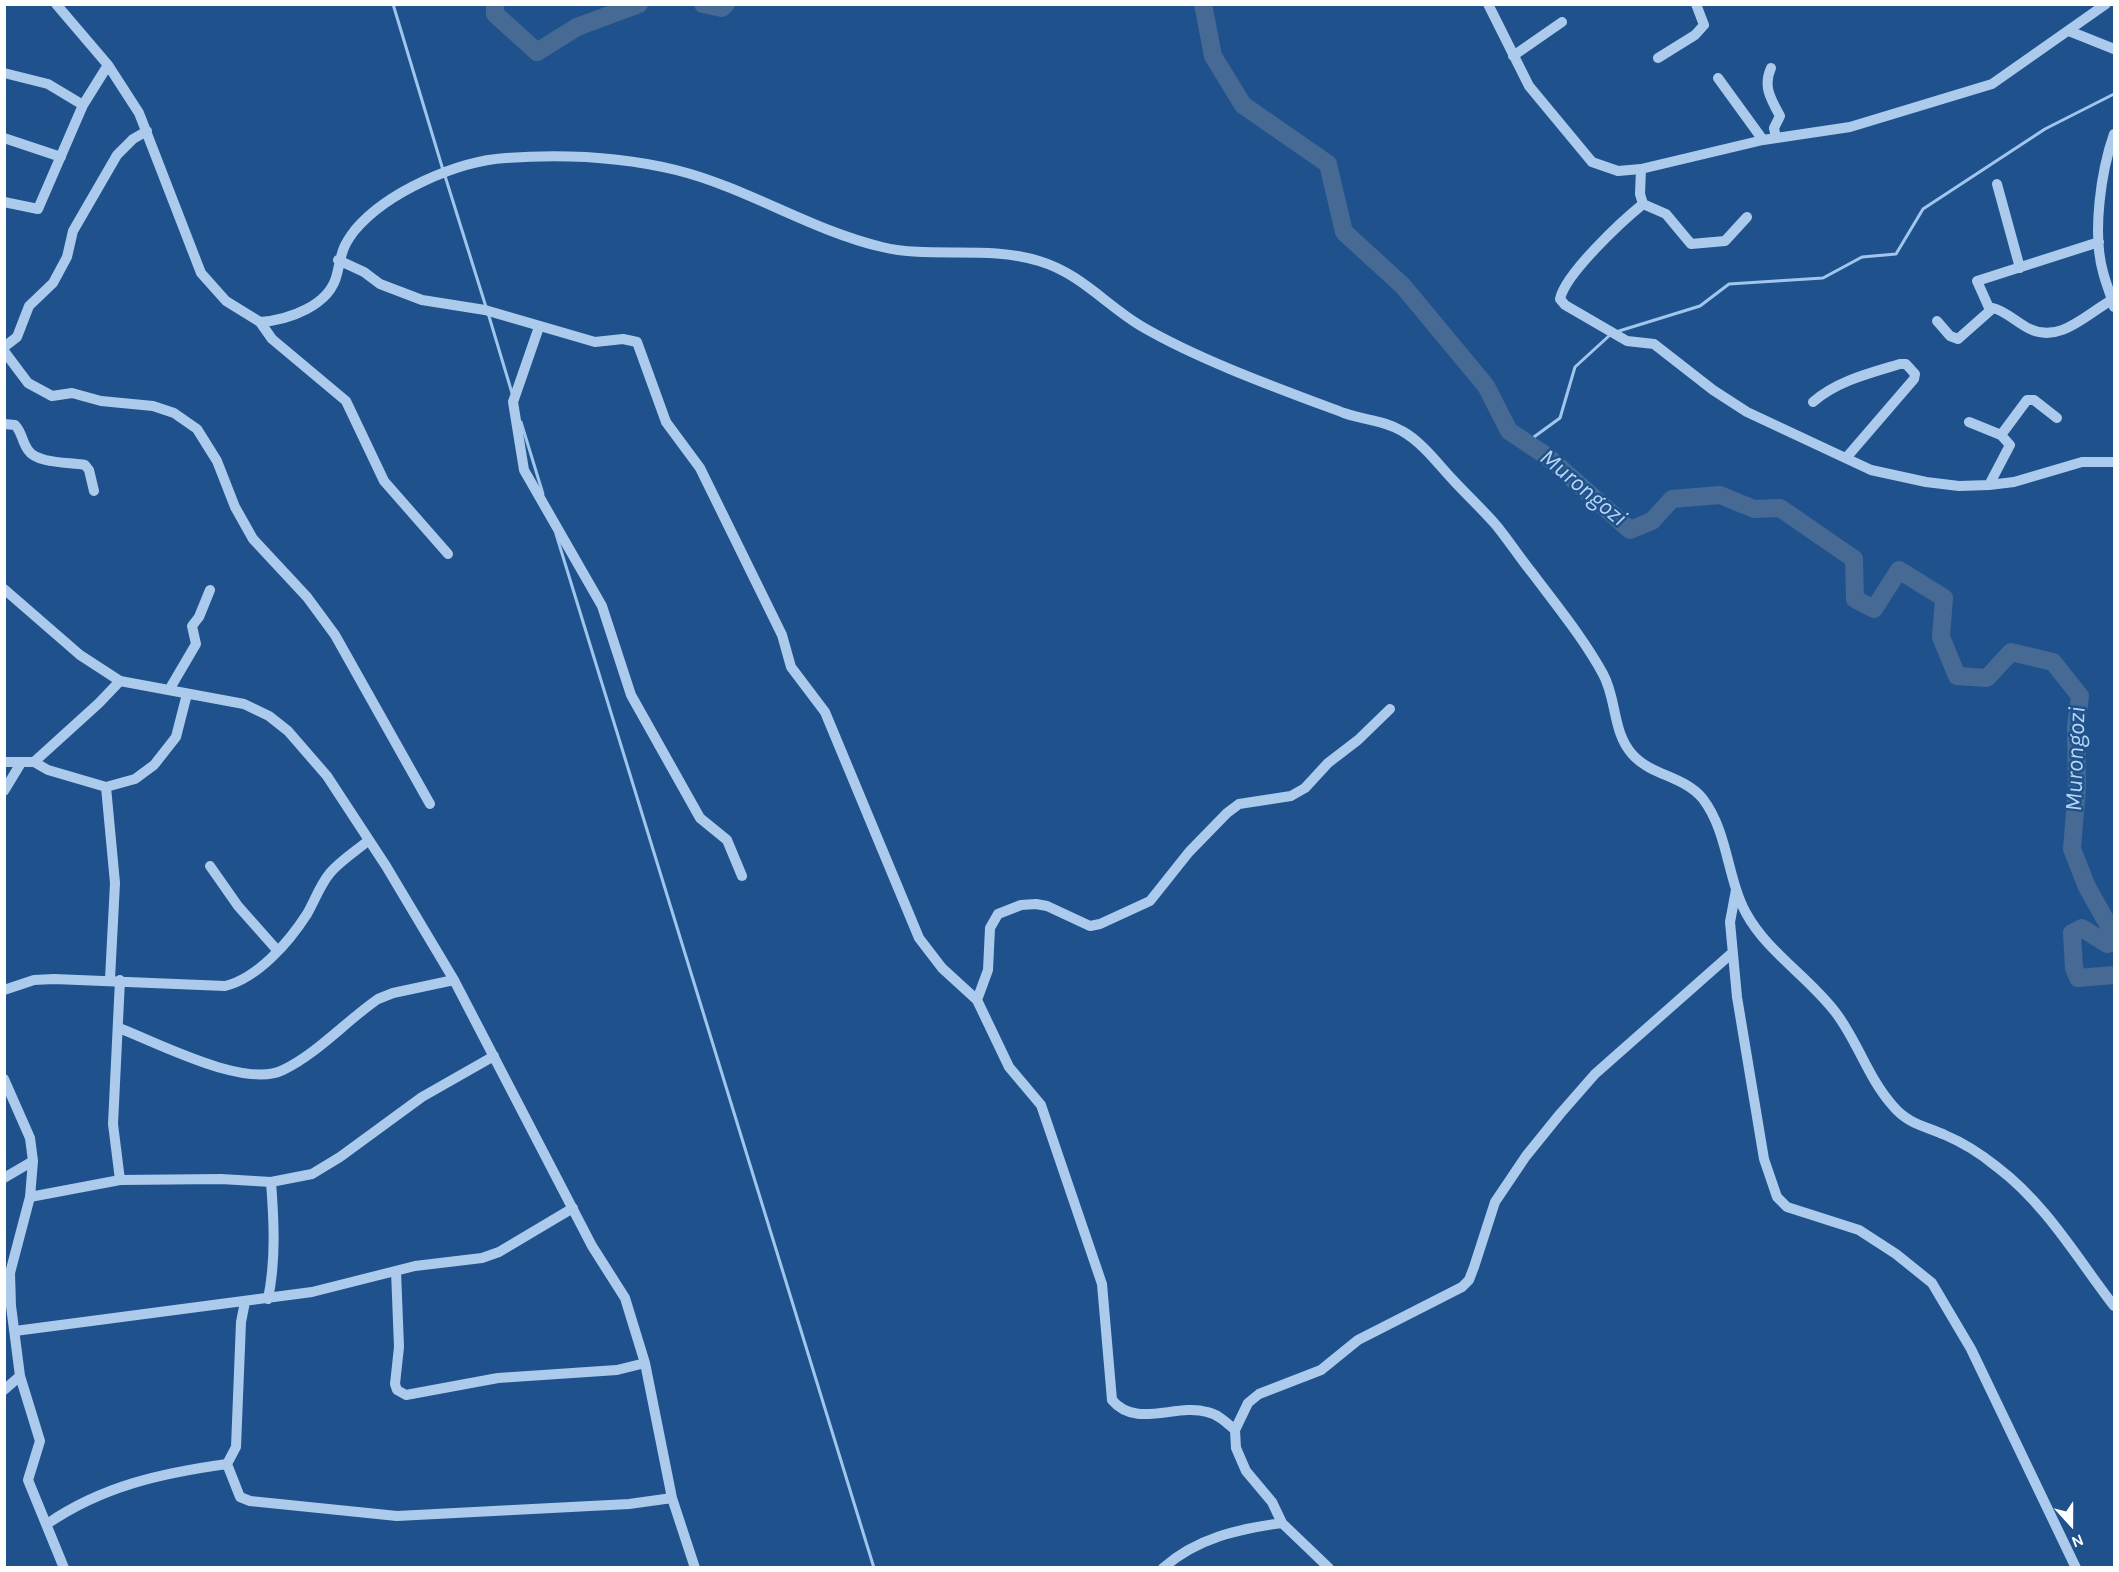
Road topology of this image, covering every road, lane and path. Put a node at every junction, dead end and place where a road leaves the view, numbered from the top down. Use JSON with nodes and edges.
{"nodes":[{"id":1,"x":56,"y":4,"type":"edge"},
{"id":2,"x":1488,"y":4,"type":"edge"},
{"id":3,"x":2106,"y":4,"type":"edge"},
{"id":4,"x":1700,"y":6,"type":"edge"},
{"id":5,"x":1562,"y":22,"type":"dead end"},
{"id":6,"x":2069,"y":31,"type":"junction"},
{"id":7,"x":2115,"y":49,"type":"edge"},
{"id":8,"x":1513,"y":56,"type":"junction"},
{"id":9,"x":1658,"y":57,"type":"dead end"},
{"id":10,"x":108,"y":65,"type":"junction"},
{"id":11,"x":1772,"y":68,"type":"dead end"},
{"id":12,"x":4,"y":73,"type":"edge"},
{"id":13,"x":1718,"y":78,"type":"dead end"},
{"id":14,"x":83,"y":105,"type":"junction"},
{"id":15,"x":147,"y":131,"type":"junction"},
{"id":16,"x":2115,"y":134,"type":"edge"},
{"id":17,"x":4,"y":138,"type":"edge"},
{"id":18,"x":1776,"y":138,"type":"junction"},
{"id":19,"x":1763,"y":140,"type":"junction"},
{"id":20,"x":61,"y":157,"type":"junction"},
{"id":21,"x":1641,"y":169,"type":"junction"},
{"id":22,"x":1997,"y":184,"type":"dead end"},
{"id":23,"x":4,"y":202,"type":"edge"},
{"id":24,"x":1643,"y":204,"type":"junction"},
{"id":25,"x":1747,"y":217,"type":"dead end"},
{"id":26,"x":2099,"y":242,"type":"junction"},
{"id":27,"x":338,"y":260,"type":"junction"},
{"id":28,"x":2020,"y":268,"type":"junction"},
{"id":29,"x":2114,"y":302,"type":"edge"},
{"id":30,"x":1990,"y":310,"type":"junction"},
{"id":31,"x":1937,"y":321,"type":"dead end"},
{"id":32,"x":260,"y":322,"type":"junction"},
{"id":33,"x":539,"y":327,"type":"junction"},
{"id":34,"x":4,"y":349,"type":"edge"},
{"id":35,"x":1813,"y":402,"type":"dead end"},
{"id":36,"x":2056,"y":418,"type":"dead end"},
{"id":37,"x":1969,"y":422,"type":"dead end"},
{"id":38,"x":4,"y":424,"type":"edge"},
{"id":39,"x":2001,"y":435,"type":"junction"},
{"id":40,"x":1846,"y":458,"type":"junction"},
{"id":41,"x":2115,"y":462,"type":"edge"},
{"id":42,"x":1989,"y":485,"type":"junction"},
{"id":43,"x":94,"y":491,"type":"dead end"},
{"id":44,"x":448,"y":554,"type":"dead end"},
{"id":45,"x":210,"y":590,"type":"dead end"},
{"id":46,"x":5,"y":592,"type":"edge"},
{"id":47,"x":120,"y":681,"type":"junction"},
{"id":48,"x":169,"y":690,"type":"junction"},
{"id":49,"x":187,"y":694,"type":"junction"},
{"id":50,"x":1390,"y":709,"type":"dead end"},
{"id":51,"x":4,"y":762,"type":"edge"},
{"id":52,"x":34,"y":762,"type":"junction"},
{"id":53,"x":21,"y":764,"type":"junction"},
{"id":54,"x":106,"y":786,"type":"junction"},
{"id":55,"x":4,"y":791,"type":"edge"},
{"id":56,"x":430,"y":804,"type":"dead end"},
{"id":57,"x":369,"y":840,"type":"junction"},
{"id":58,"x":210,"y":866,"type":"dead end"},
{"id":59,"x":741,"y":876,"type":"dead end"},
{"id":60,"x":1736,"y":890,"type":"junction"},
{"id":61,"x":277,"y":950,"type":"junction"},
{"id":62,"x":1732,"y":953,"type":"junction"},
{"id":63,"x":115,"y":979,"type":"junction"},
{"id":64,"x":453,"y":980,"type":"junction"},
{"id":65,"x":4,"y":990,"type":"edge"},
{"id":66,"x":976,"y":1000,"type":"junction"},
{"id":67,"x":119,"y":1028,"type":"junction"},
{"id":68,"x":494,"y":1056,"type":"junction"},
{"id":69,"x":4,"y":1079,"type":"edge"},
{"id":70,"x":33,"y":1161,"type":"junction"},
{"id":71,"x":4,"y":1178,"type":"edge"},
{"id":72,"x":120,"y":1180,"type":"junction"},
{"id":73,"x":271,"y":1182,"type":"junction"},
{"id":74,"x":30,"y":1197,"type":"junction"},
{"id":75,"x":573,"y":1208,"type":"junction"},
{"id":76,"x":396,"y":1271,"type":"junction"},
{"id":77,"x":7,"y":1274,"type":"edge"},
{"id":78,"x":268,"y":1299,"type":"junction"},
{"id":79,"x":245,"y":1302,"type":"junction"},
{"id":80,"x":2115,"y":1306,"type":"edge"},
{"id":81,"x":15,"y":1331,"type":"junction"},
{"id":82,"x":645,"y":1363,"type":"junction"},
{"id":83,"x":20,"y":1376,"type":"junction"},
{"id":84,"x":4,"y":1390,"type":"edge"},
{"id":85,"x":1235,"y":1430,"type":"junction"},
{"id":86,"x":227,"y":1464,"type":"junction"},
{"id":87,"x":672,"y":1498,"type":"junction"},
{"id":88,"x":1282,"y":1523,"type":"junction"},
{"id":89,"x":47,"y":1524,"type":"junction"},
{"id":90,"x":64,"y":1568,"type":"edge"},
{"id":91,"x":695,"y":1568,"type":"edge"},
{"id":92,"x":1163,"y":1568,"type":"edge"},
{"id":93,"x":1329,"y":1568,"type":"edge"},
{"id":94,"x":2076,"y":1568,"type":"edge"}],
"edges":[{"from":1,"to":10,"type":"street"},
{"from":2,"to":8,"type":"street"},
{"from":3,"to":6,"type":"street"},
{"from":4,"to":9,"type":"street"},
{"from":5,"to":8,"type":"street"},
{"from":6,"to":7,"type":"street"},
{"from":6,"to":18,"type":"street"},
{"from":8,"to":21,"type":"street"},
{"from":10,"to":14,"type":"street"},
{"from":10,"to":15,"type":"street"},
{"from":11,"to":18,"type":"street"},
{"from":12,"to":14,"type":"street"},
{"from":13,"to":19,"type":"street"},
{"from":14,"to":20,"type":"street"},
{"from":15,"to":32,"type":"street"},
{"from":15,"to":34,"type":"street"},
{"from":16,"to":26,"type":"street"},
{"from":17,"to":20,"type":"street"},
{"from":18,"to":19,"type":"street"},
{"from":19,"to":21,"type":"street"},
{"from":20,"to":23,"type":"street"},
{"from":21,"to":24,"type":"street"},
{"from":22,"to":28,"type":"street"},
{"from":24,"to":25,"type":"street"},
{"from":24,"to":40,"type":"street"},
{"from":26,"to":28,"type":"street"},
{"from":26,"to":29,"type":"street"},
{"from":27,"to":32,"type":"street"},
{"from":27,"to":33,"type":"street"},
{"from":27,"to":60,"type":"street"},
{"from":28,"to":30,"type":"street"},
{"from":29,"to":30,"type":"street"},
{"from":30,"to":31,"type":"street"},
{"from":32,"to":44,"type":"street"},
{"from":33,"to":59,"type":"street"},
{"from":33,"to":66,"type":"street"},
{"from":34,"to":56,"type":"street"},
{"from":35,"to":40,"type":"street"},
{"from":36,"to":39,"type":"street"},
{"from":37,"to":39,"type":"street"},
{"from":38,"to":43,"type":"street"},
{"from":39,"to":42,"type":"street"},
{"from":40,"to":42,"type":"street"},
{"from":41,"to":42,"type":"street"},
{"from":45,"to":48,"type":"street"},
{"from":46,"to":47,"type":"street"},
{"from":47,"to":48,"type":"street"},
{"from":47,"to":52,"type":"street"},
{"from":48,"to":49,"type":"street"},
{"from":49,"to":54,"type":"street"},
{"from":49,"to":57,"type":"street"},
{"from":50,"to":66,"type":"street"},
{"from":51,"to":53,"type":"street"},
{"from":52,"to":53,"type":"street"},
{"from":52,"to":54,"type":"street"},
{"from":53,"to":55,"type":"street"},
{"from":54,"to":63,"type":"street"},
{"from":57,"to":61,"type":"street"},
{"from":57,"to":64,"type":"street"},
{"from":58,"to":61,"type":"street"},
{"from":60,"to":62,"type":"street"},
{"from":60,"to":80,"type":"street"},
{"from":61,"to":63,"type":"street"},
{"from":62,"to":85,"type":"street"},
{"from":62,"to":94,"type":"street"},
{"from":63,"to":65,"type":"street"},
{"from":63,"to":67,"type":"street"},
{"from":64,"to":67,"type":"street"},
{"from":64,"to":68,"type":"street"},
{"from":66,"to":85,"type":"street"},
{"from":67,"to":72,"type":"street"},
{"from":68,"to":73,"type":"street"},
{"from":68,"to":75,"type":"street"},
{"from":69,"to":70,"type":"street"},
{"from":70,"to":71,"type":"street"},
{"from":70,"to":74,"type":"street"},
{"from":72,"to":73,"type":"street"},
{"from":72,"to":74,"type":"street"},
{"from":73,"to":78,"type":"street"},
{"from":74,"to":77,"type":"street"},
{"from":75,"to":76,"type":"street"},
{"from":75,"to":82,"type":"street"},
{"from":76,"to":78,"type":"street"},
{"from":76,"to":82,"type":"street"},
{"from":77,"to":81,"type":"street"},
{"from":78,"to":79,"type":"street"},
{"from":79,"to":81,"type":"street"},
{"from":79,"to":86,"type":"street"},
{"from":81,"to":83,"type":"street"},
{"from":82,"to":87,"type":"street"},
{"from":83,"to":84,"type":"street"},
{"from":83,"to":89,"type":"street"},
{"from":85,"to":88,"type":"street"},
{"from":86,"to":87,"type":"street"},
{"from":86,"to":89,"type":"street"},
{"from":87,"to":91,"type":"street"},
{"from":88,"to":92,"type":"street"},
{"from":88,"to":93,"type":"street"},
{"from":89,"to":90,"type":"street"}]}
